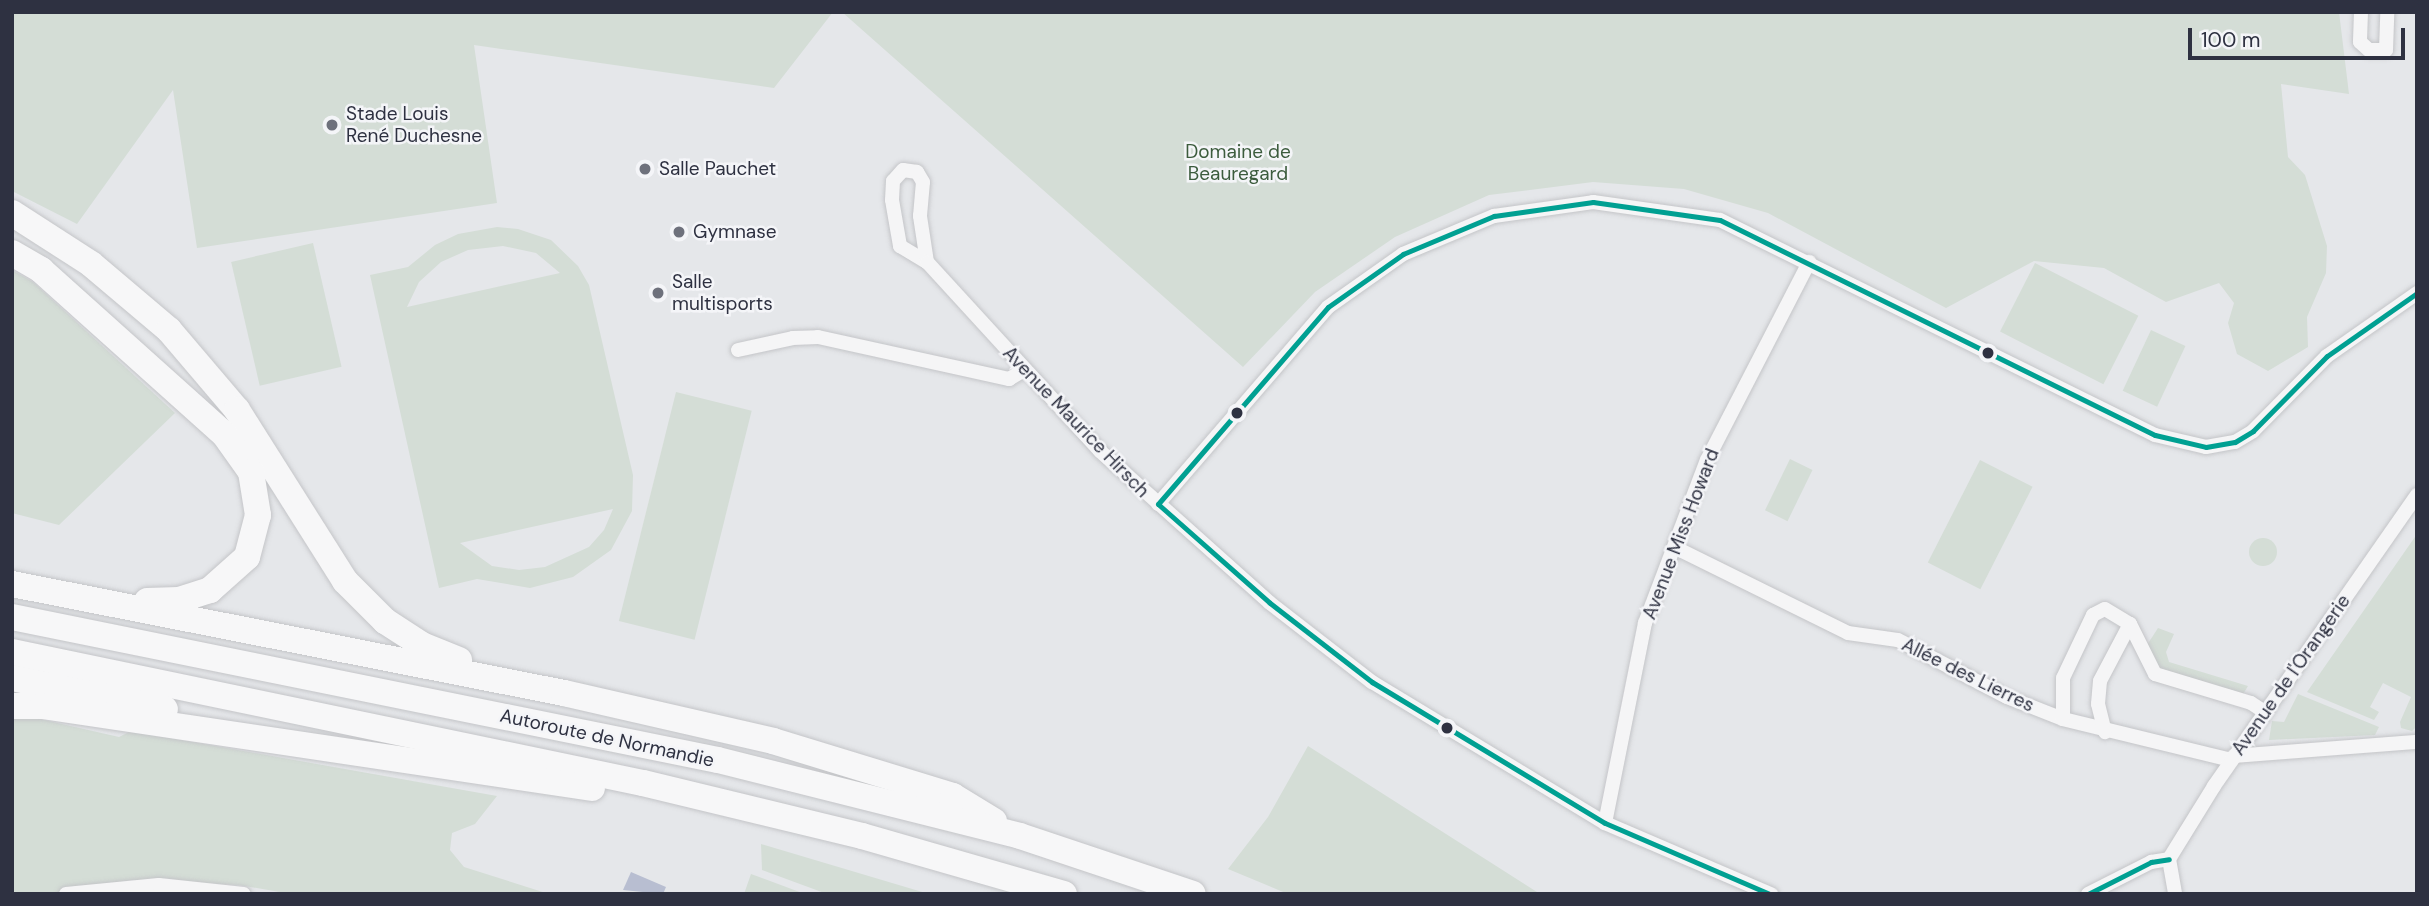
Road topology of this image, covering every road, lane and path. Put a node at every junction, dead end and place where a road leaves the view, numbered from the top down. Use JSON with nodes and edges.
{"nodes":[{"id":1,"x":2361,"y":12,"type":"edge"},
{"id":2,"x":2387,"y":12,"type":"edge"},
{"id":3,"x":12,"y":213,"type":"edge"},
{"id":4,"x":12,"y":253,"type":"edge"},
{"id":5,"x":928,"y":262,"type":"junction"},
{"id":6,"x":1809,"y":262,"type":"junction"},
{"id":7,"x":2417,"y":293,"type":"edge"},
{"id":8,"x":738,"y":350,"type":"dead end"},
{"id":9,"x":1024,"y":370,"type":"junction"},
{"id":10,"x":2417,"y":495,"type":"edge"},
{"id":11,"x":1157,"y":504,"type":"junction"},
{"id":12,"x":1676,"y":548,"type":"junction"},
{"id":13,"x":12,"y":584,"type":"edge"},
{"id":14,"x":76,"y":597,"type":"junction"},
{"id":15,"x":12,"y":617,"type":"edge"},
{"id":16,"x":2130,"y":624,"type":"junction"},
{"id":17,"x":12,"y":652,"type":"edge"},
{"id":18,"x":12,"y":678,"type":"edge"},
{"id":19,"x":564,"y":693,"type":"junction"},
{"id":20,"x":12,"y":706,"type":"edge"},
{"id":21,"x":2265,"y":712,"type":"junction"},
{"id":22,"x":2063,"y":719,"type":"junction"},
{"id":23,"x":2105,"y":732,"type":"junction"},
{"id":24,"x":2417,"y":742,"type":"edge"},
{"id":25,"x":361,"y":752,"type":"junction"},
{"id":26,"x":2233,"y":758,"type":"junction"},
{"id":27,"x":643,"y":783,"type":"junction"},
{"id":28,"x":1605,"y":823,"type":"junction"},
{"id":29,"x":1020,"y":836,"type":"junction"},
{"id":30,"x":2169,"y":859,"type":"junction"},
{"id":31,"x":66,"y":894,"type":"edge"},
{"id":32,"x":244,"y":894,"type":"edge"},
{"id":33,"x":1064,"y":894,"type":"edge"},
{"id":34,"x":1193,"y":894,"type":"edge"},
{"id":35,"x":1771,"y":894,"type":"edge"},
{"id":36,"x":2088,"y":894,"type":"edge"},
{"id":37,"x":2175,"y":894,"type":"edge"}],
"edges":[{"from":1,"to":2,"type":"street"},
{"from":3,"to":19,"type":"highway"},
{"from":4,"to":14,"type":"highway"},
{"from":5,"to":5,"type":"street","name":"Avenue Maurice Hirsch"},
{"from":5,"to":9,"type":"street","name":"Avenue Maurice Hirsch"},
{"from":6,"to":7,"type":"street"},
{"from":6,"to":11,"type":"street"},
{"from":6,"to":12,"type":"street","name":"Avenue Miss Howard"},
{"from":8,"to":9,"type":"street"},
{"from":9,"to":11,"type":"street","name":"Avenue Maurice Hirsch"},
{"from":10,"to":21,"type":"street","name":"Avenue de l'Orangerie"},
{"from":11,"to":28,"type":"street","name":"Avenue Maurice Hirsch"},
{"from":12,"to":22,"type":"street","name":"Allée des Lierres"},
{"from":12,"to":28,"type":"street","name":"Avenue Miss Howard"},
{"from":13,"to":14,"type":"highway"},
{"from":14,"to":19,"type":"highway"},
{"from":15,"to":29,"type":"highway","name":"Autoroute de Normandie"},
{"from":16,"to":21,"type":"street"},
{"from":16,"to":22,"type":"street"},
{"from":16,"to":23,"type":"street"},
{"from":17,"to":27,"type":"highway","name":"Autoroute de Normandie"},
{"from":18,"to":25,"type":"highway"},
{"from":19,"to":29,"type":"highway"},
{"from":20,"to":25,"type":"highway"},
{"from":21,"to":26,"type":"street","name":"Avenue de l'Orangerie"},
{"from":22,"to":23,"type":"street","name":"Allée des Lierres"},
{"from":23,"to":26,"type":"street","name":"Allée des Lierres"},
{"from":24,"to":26,"type":"street","name":"Allée des Lierres"},
{"from":25,"to":27,"type":"highway"},
{"from":26,"to":30,"type":"street","name":"Avenue de l'Orangerie"},
{"from":27,"to":33,"type":"highway","name":"Autoroute de Normandie"},
{"from":28,"to":35,"type":"street","name":"Avenue Maurice Hirsch"},
{"from":29,"to":34,"type":"highway","name":"Autoroute de Normandie"},
{"from":30,"to":36,"type":"street"},
{"from":30,"to":37,"type":"street"},
{"from":31,"to":32,"type":"street"}]}
